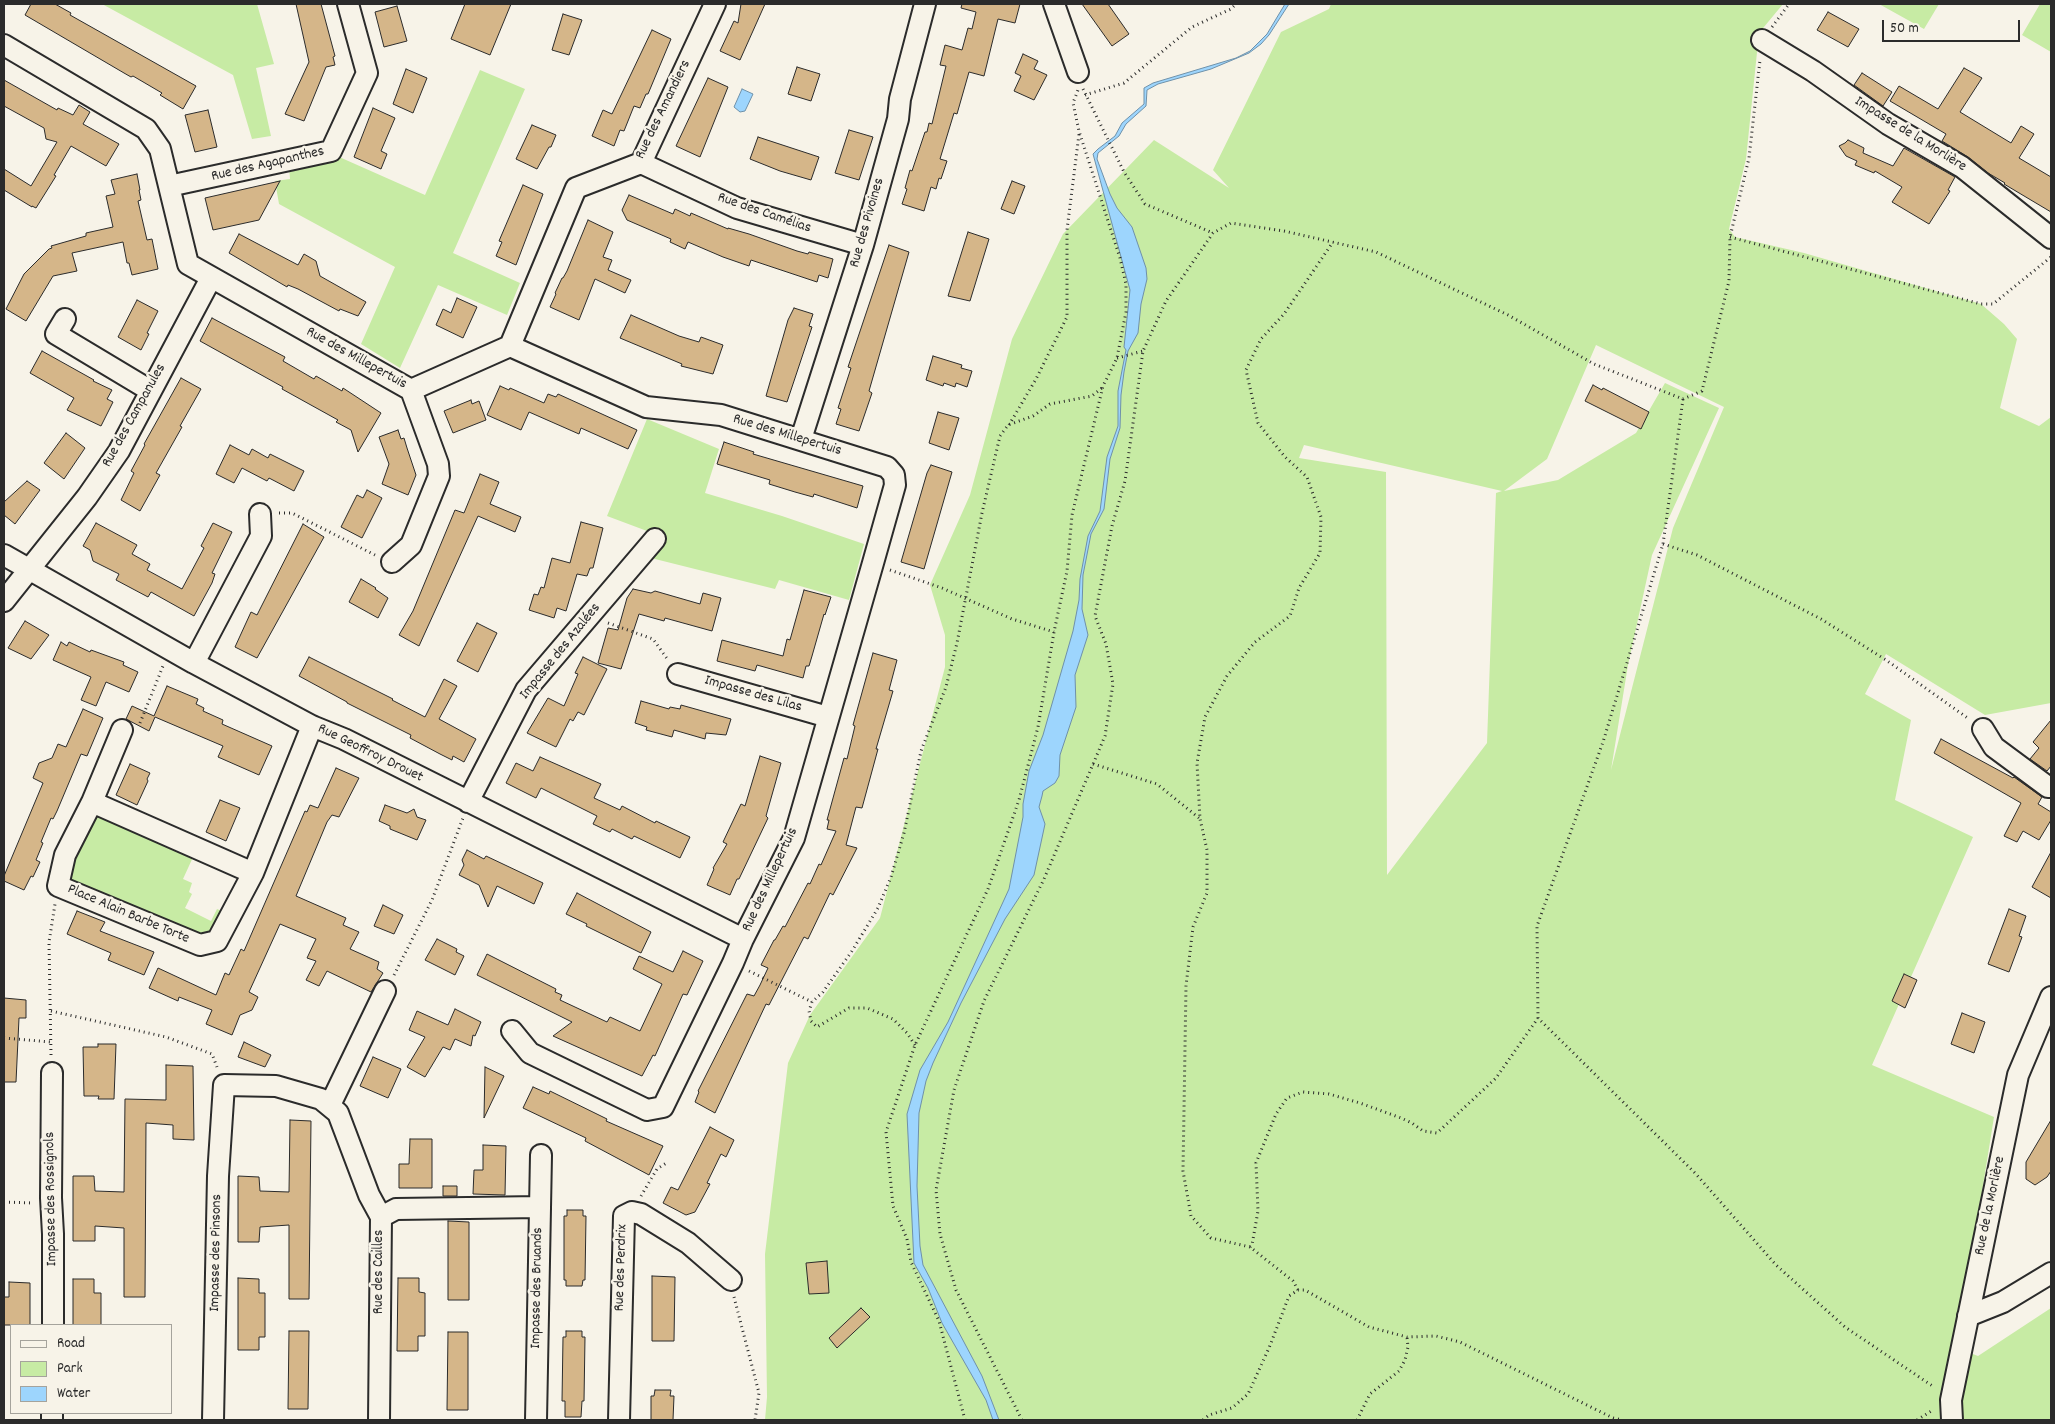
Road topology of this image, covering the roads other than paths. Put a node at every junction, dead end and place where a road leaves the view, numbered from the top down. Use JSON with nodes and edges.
{"nodes":[{"id":1,"x":348,"y":4,"type":"edge"},
{"id":2,"x":715,"y":4,"type":"edge"},
{"id":3,"x":925,"y":4,"type":"edge"},
{"id":4,"x":1054,"y":4,"type":"edge"},
{"id":5,"x":1762,"y":40,"type":"road end"},
{"id":6,"x":4,"y":45,"type":"edge"},
{"id":7,"x":1078,"y":80,"type":"road end"},
{"id":8,"x":641,"y":163,"type":"junction"},
{"id":9,"x":169,"y":186,"type":"junction"},
{"id":10,"x":2051,"y":238,"type":"edge"},
{"id":11,"x":863,"y":245,"type":"junction"},
{"id":12,"x":211,"y":278,"type":"junction"},
{"id":13,"x":65,"y":319,"type":"dead end"},
{"id":14,"x":510,"y":346,"type":"junction"},
{"id":15,"x":411,"y":390,"type":"junction"},
{"id":16,"x":151,"y":391,"type":"junction"},
{"id":17,"x":801,"y":439,"type":"junction"},
{"id":18,"x":260,"y":514,"type":"road end"},
{"id":19,"x":655,"y":539,"type":"dead end"},
{"id":20,"x":4,"y":555,"type":"edge"},
{"id":21,"x":392,"y":562,"type":"road end"},
{"id":22,"x":28,"y":570,"type":"junction"},
{"id":23,"x":4,"y":601,"type":"edge"},
{"id":24,"x":194,"y":663,"type":"junction"},
{"id":25,"x":678,"y":674,"type":"road end"},
{"id":26,"x":828,"y":717,"type":"junction"},
{"id":27,"x":312,"y":726,"type":"junction"},
{"id":28,"x":122,"y":730,"type":"road end"},
{"id":29,"x":1984,"y":730,"type":"road end"},
{"id":30,"x":2051,"y":787,"type":"edge"},
{"id":31,"x":92,"y":802,"type":"junction"},
{"id":32,"x":468,"y":802,"type":"junction"},
{"id":33,"x":253,"y":873,"type":"junction"},
{"id":34,"x":743,"y":939,"type":"junction"},
{"id":35,"x":386,"y":991,"type":"road end"},
{"id":36,"x":2051,"y":997,"type":"edge"},
{"id":37,"x":512,"y":1031,"type":"dead end"},
{"id":38,"x":52,"y":1073,"type":"road end"},
{"id":39,"x":330,"y":1105,"type":"junction"},
{"id":40,"x":541,"y":1155,"type":"dead end"},
{"id":41,"x":540,"y":1207,"type":"junction"},
{"id":42,"x":380,"y":1216,"type":"junction"},
{"id":43,"x":2051,"y":1272,"type":"edge"},
{"id":44,"x":731,"y":1280,"type":"road end"},
{"id":45,"x":1968,"y":1316,"type":"junction"},
{"id":46,"x":53,"y":1324,"type":"edge"},
{"id":47,"x":213,"y":1420,"type":"edge"},
{"id":48,"x":379,"y":1420,"type":"edge"},
{"id":49,"x":536,"y":1420,"type":"edge"},
{"id":50,"x":619,"y":1420,"type":"edge"},
{"id":51,"x":1952,"y":1420,"type":"edge"}],
"edges":[{"from":1,"to":9,"type":"street","name":"Rue des Agapanthes"},
{"from":2,"to":8,"type":"street","name":"Rue des Amandiers"},
{"from":3,"to":11,"type":"street","name":"Rue des Pivoines"},
{"from":4,"to":7,"type":"street"},
{"from":5,"to":10,"type":"street","name":"Impasse de la Morlière"},
{"from":6,"to":9,"type":"street","name":"Rue des Millepertuis"},
{"from":8,"to":11,"type":"street","name":"Rue des Camélias"},
{"from":8,"to":14,"type":"street","name":"Rue des Amandiers"},
{"from":9,"to":12,"type":"street","name":"Rue des Millepertuis"},
{"from":11,"to":17,"type":"street","name":"Rue des Pivoines"},
{"from":12,"to":15,"type":"street","name":"Rue des Millepertuis"},
{"from":12,"to":16,"type":"street","name":"Rue des Campanules"},
{"from":13,"to":16,"type":"street"},
{"from":14,"to":15,"type":"street","name":"Rue des Millepertuis"},
{"from":14,"to":17,"type":"street","name":"Rue des Millepertuis"},
{"from":15,"to":21,"type":"street"},
{"from":16,"to":22,"type":"street","name":"Rue des Campanules"},
{"from":17,"to":26,"type":"street","name":"Rue des Millepertuis"},
{"from":18,"to":24,"type":"street"},
{"from":19,"to":32,"type":"street","name":"Impasse des Azalées"},
{"from":20,"to":22,"type":"street","name":"Rue Geoffroy Drouet"},
{"from":22,"to":23,"type":"street","name":"Rue des Campanules"},
{"from":22,"to":24,"type":"street","name":"Rue Geoffroy Drouet"},
{"from":24,"to":27,"type":"street","name":"Rue Geoffroy Drouet"},
{"from":25,"to":26,"type":"street","name":"Impasse des Lilas"},
{"from":26,"to":34,"type":"street","name":"Rue des Millepertuis"},
{"from":27,"to":32,"type":"street","name":"Rue Geoffroy Drouet"},
{"from":27,"to":33,"type":"street","name":"Place Alain Barbe Torte"},
{"from":28,"to":31,"type":"street","name":"Place Alain Barbe Torte"},
{"from":29,"to":30,"type":"street"},
{"from":31,"to":33,"type":"street"},
{"from":31,"to":33,"type":"street","name":"Place Alain Barbe Torte"},
{"from":32,"to":34,"type":"street","name":"Rue Geoffroy Drouet"},
{"from":34,"to":37,"type":"street","name":"Rue des Millepertuis"},
{"from":35,"to":39,"type":"street"},
{"from":36,"to":45,"type":"street","name":"Rue de la Morlière"},
{"from":38,"to":46,"type":"street","name":"Impasse des Rossignols"},
{"from":39,"to":42,"type":"street","name":"Rue des Cailles"},
{"from":39,"to":47,"type":"street","name":"Impasse des Pinsons"},
{"from":40,"to":41,"type":"street","name":"Impasse des Bruands"},
{"from":41,"to":42,"type":"street"},
{"from":41,"to":49,"type":"street","name":"Impasse des Bruands"},
{"from":42,"to":48,"type":"street","name":"Rue des Cailles"},
{"from":43,"to":45,"type":"street"},
{"from":44,"to":50,"type":"street","name":"Rue des Perdrix"},
{"from":45,"to":51,"type":"street","name":"Rue de la Morlière"}]}
